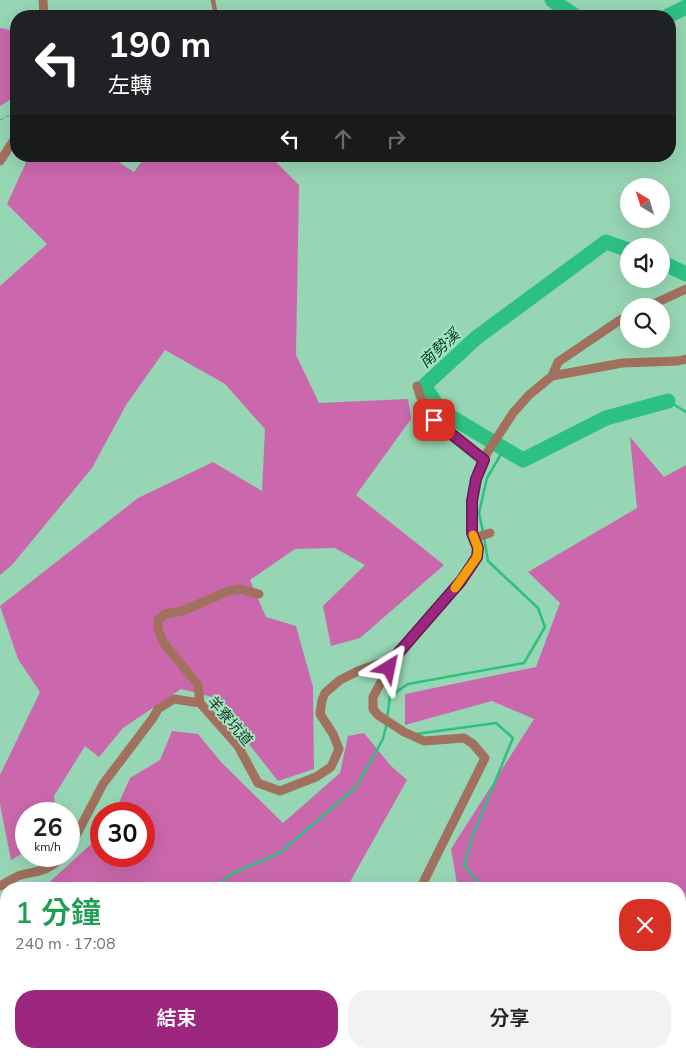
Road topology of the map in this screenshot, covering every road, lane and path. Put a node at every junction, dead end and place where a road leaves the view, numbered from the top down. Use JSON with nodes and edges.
{"nodes":[{"id":1,"x":10,"y":146,"type":"edge"},
{"id":2,"x":0,"y":161,"type":"edge"},
{"id":3,"x":686,"y":289,"type":"edge"},
{"id":4,"x":666,"y":298,"type":"edge"},
{"id":5,"x":620,"y":320,"type":"edge"},
{"id":6,"x":686,"y":359,"type":"edge"},
{"id":7,"x":552,"y":376,"type":"junction"},
{"id":8,"x":417,"y":386,"type":"dead end"},
{"id":9,"x":486,"y":457,"type":"junction"},
{"id":10,"x":490,"y":534,"type":"dead end"},
{"id":11,"x":474,"y":538,"type":"junction"},
{"id":12,"x":259,"y":594,"type":"dead end"},
{"id":13,"x":394,"y":658,"type":"junction"},
{"id":14,"x":200,"y":702,"type":"junction"},
{"id":15,"x":80,"y":828,"type":"edge"},
{"id":16,"x":52,"y":867,"type":"edge"},
{"id":17,"x":7,"y":882,"type":"edge"},
{"id":18,"x":423,"y":882,"type":"edge"}],
"edges":[{"from":1,"to":2,"type":"street"},
{"from":3,"to":4,"type":"street"},
{"from":5,"to":7,"type":"street"},
{"from":6,"to":7,"type":"street"},
{"from":7,"to":9,"type":"street","name":"羊寮坑道"},
{"from":8,"to":9,"type":"street"},
{"from":9,"to":11,"type":"street","name":"羊寮坑道"},
{"from":10,"to":11,"type":"street"},
{"from":11,"to":13,"type":"street","name":"羊寮坑道"},
{"from":12,"to":14,"type":"street"},
{"from":13,"to":14,"type":"street","name":"羊寮坑道"},
{"from":13,"to":18,"type":"street"},
{"from":14,"to":15,"type":"street","name":"羊寮坑道"},
{"from":16,"to":17,"type":"street"}]}
